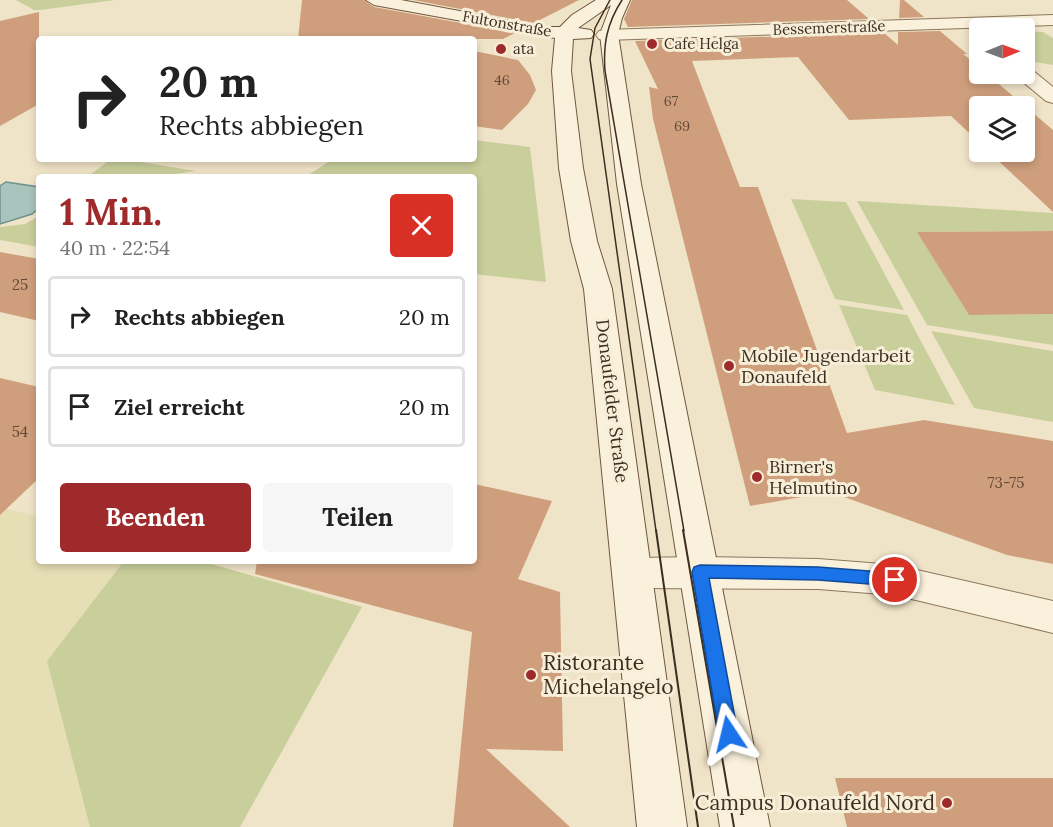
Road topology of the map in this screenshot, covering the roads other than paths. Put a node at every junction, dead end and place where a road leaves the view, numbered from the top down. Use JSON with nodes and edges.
{"nodes":[{"id":1,"x":374,"y":0,"type":"edge"},
{"id":2,"x":608,"y":0,"type":"edge"},
{"id":3,"x":622,"y":0,"type":"edge"},
{"id":4,"x":964,"y":15,"type":"junction"},
{"id":5,"x":1053,"y":20,"type":"edge"},
{"id":6,"x":969,"y":22,"type":"edge"},
{"id":7,"x":564,"y":34,"type":"junction"},
{"id":8,"x":607,"y":34,"type":"junction"},
{"id":9,"x":1035,"y":74,"type":"edge"},
{"id":10,"x":1053,"y":74,"type":"edge"},
{"id":11,"x":1035,"y":82,"type":"edge"},
{"id":12,"x":1053,"y":98,"type":"edge"},
{"id":13,"x":700,"y":572,"type":"junction"},
{"id":14,"x":634,"y":573,"type":"junction"},
{"id":15,"x":1053,"y":617,"type":"edge"},
{"id":16,"x":662,"y":827,"type":"edge"},
{"id":17,"x":745,"y":827,"type":"edge"}],
"edges":[{"from":1,"to":7,"type":"main road","name":"Fultonstraße"},
{"from":2,"to":7,"type":"main road"},
{"from":3,"to":8,"type":"main road"},
{"from":4,"to":5,"type":"main road","name":"Bessemerstraße"},
{"from":4,"to":6,"type":"main road"},
{"from":4,"to":8,"type":"main road","name":"Bessemerstraße"},
{"from":7,"to":8,"type":"main road","name":"Fultonstraße"},
{"from":7,"to":14,"type":"main road","name":"Donaufelder Straße"},
{"from":8,"to":13,"type":"main road"},
{"from":9,"to":10,"type":"main road"},
{"from":11,"to":12,"type":"main road"},
{"from":13,"to":14,"type":"main road"},
{"from":13,"to":15,"type":"main road"},
{"from":13,"to":17,"type":"main road"},
{"from":14,"to":16,"type":"main road","name":"Donaufelder Straße"}]}
